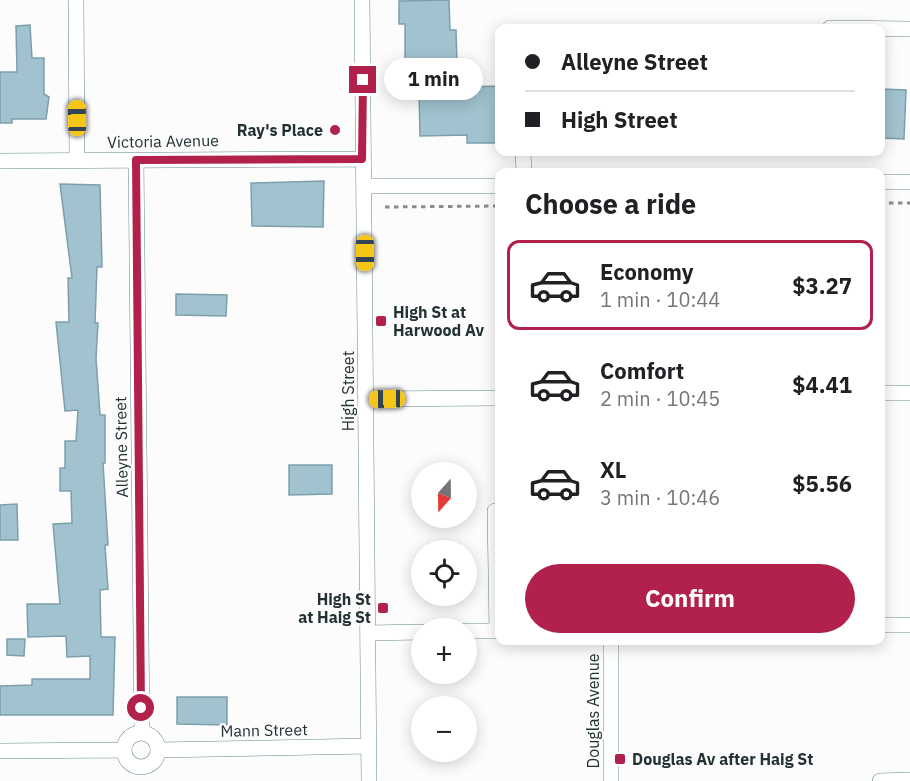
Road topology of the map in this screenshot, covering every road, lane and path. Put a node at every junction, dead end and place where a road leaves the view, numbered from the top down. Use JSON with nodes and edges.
{"nodes":[{"id":1,"x":76,"y":0,"type":"edge"},
{"id":2,"x":362,"y":0,"type":"edge"},
{"id":3,"x":885,"y":29,"type":"edge"},
{"id":4,"x":910,"y":29,"type":"edge"},
{"id":5,"x":362,"y":159,"type":"junction"},
{"id":6,"x":77,"y":160,"type":"junction"},
{"id":7,"x":136,"y":160,"type":"junction"},
{"id":8,"x":0,"y":161,"type":"edge"},
{"id":9,"x":885,"y":182,"type":"edge"},
{"id":10,"x":910,"y":182,"type":"edge"},
{"id":11,"x":364,"y":186,"type":"junction"},
{"id":12,"x":495,"y":186,"type":"edge"},
{"id":13,"x":885,"y":203,"type":"edge"},
{"id":14,"x":910,"y":203,"type":"edge"},
{"id":15,"x":495,"y":206,"type":"edge"},
{"id":16,"x":385,"y":207,"type":"dead end"},
{"id":17,"x":885,"y":393,"type":"edge"},
{"id":18,"x":910,"y":393,"type":"edge"},
{"id":19,"x":495,"y":398,"type":"edge"},
{"id":20,"x":366,"y":399,"type":"junction"},
{"id":21,"x":885,"y":625,"type":"edge"},
{"id":22,"x":910,"y":625,"type":"edge"},
{"id":23,"x":477,"y":631,"type":"edge"},
{"id":24,"x":495,"y":631,"type":"edge"},
{"id":25,"x":411,"y":632,"type":"edge"},
{"id":26,"x":368,"y":633,"type":"junction"},
{"id":27,"x":610,"y":645,"type":"edge"},
{"id":28,"x":142,"y":732,"type":"junction"},
{"id":29,"x":369,"y":746,"type":"junction"},
{"id":30,"x":124,"y":750,"type":"junction"},
{"id":31,"x":159,"y":750,"type":"junction"},
{"id":32,"x":0,"y":751,"type":"edge"},
{"id":33,"x":142,"y":774,"type":"edge"},
{"id":34,"x":910,"y":780,"type":"edge"},
{"id":35,"x":369,"y":781,"type":"edge"},
{"id":36,"x":611,"y":781,"type":"edge"},
{"id":37,"x":880,"y":781,"type":"edge"}],
"edges":[{"from":1,"to":6,"type":"street"},
{"from":2,"to":5,"type":"street","name":"High Street"},
{"from":3,"to":4,"type":"street"},
{"from":5,"to":7,"type":"street","name":"Victoria Avenue"},
{"from":5,"to":11,"type":"street","name":"High Street"},
{"from":6,"to":7,"type":"street","name":"Victoria Avenue"},
{"from":6,"to":8,"type":"street","name":"Victoria Avenue"},
{"from":7,"to":28,"type":"street","name":"Alleyne Street"},
{"from":9,"to":10,"type":"street"},
{"from":11,"to":12,"type":"street"},
{"from":11,"to":20,"type":"street","name":"High Street"},
{"from":13,"to":14,"type":"path"},
{"from":15,"to":16,"type":"path"},
{"from":17,"to":18,"type":"street"},
{"from":19,"to":20,"type":"street"},
{"from":20,"to":26,"type":"street","name":"High Street"},
{"from":21,"to":22,"type":"street"},
{"from":23,"to":24,"type":"street"},
{"from":25,"to":26,"type":"street"},
{"from":26,"to":29,"type":"street","name":"High Street"},
{"from":27,"to":36,"type":"street","name":"Douglas Avenue"},
{"from":28,"to":30,"type":"street"},
{"from":28,"to":31,"type":"street"},
{"from":29,"to":31,"type":"street","name":"Mann Street"},
{"from":29,"to":35,"type":"street","name":"High Street"},
{"from":30,"to":32,"type":"street"},
{"from":30,"to":33,"type":"street"},
{"from":31,"to":33,"type":"street"},
{"from":34,"to":37,"type":"street"}]}
